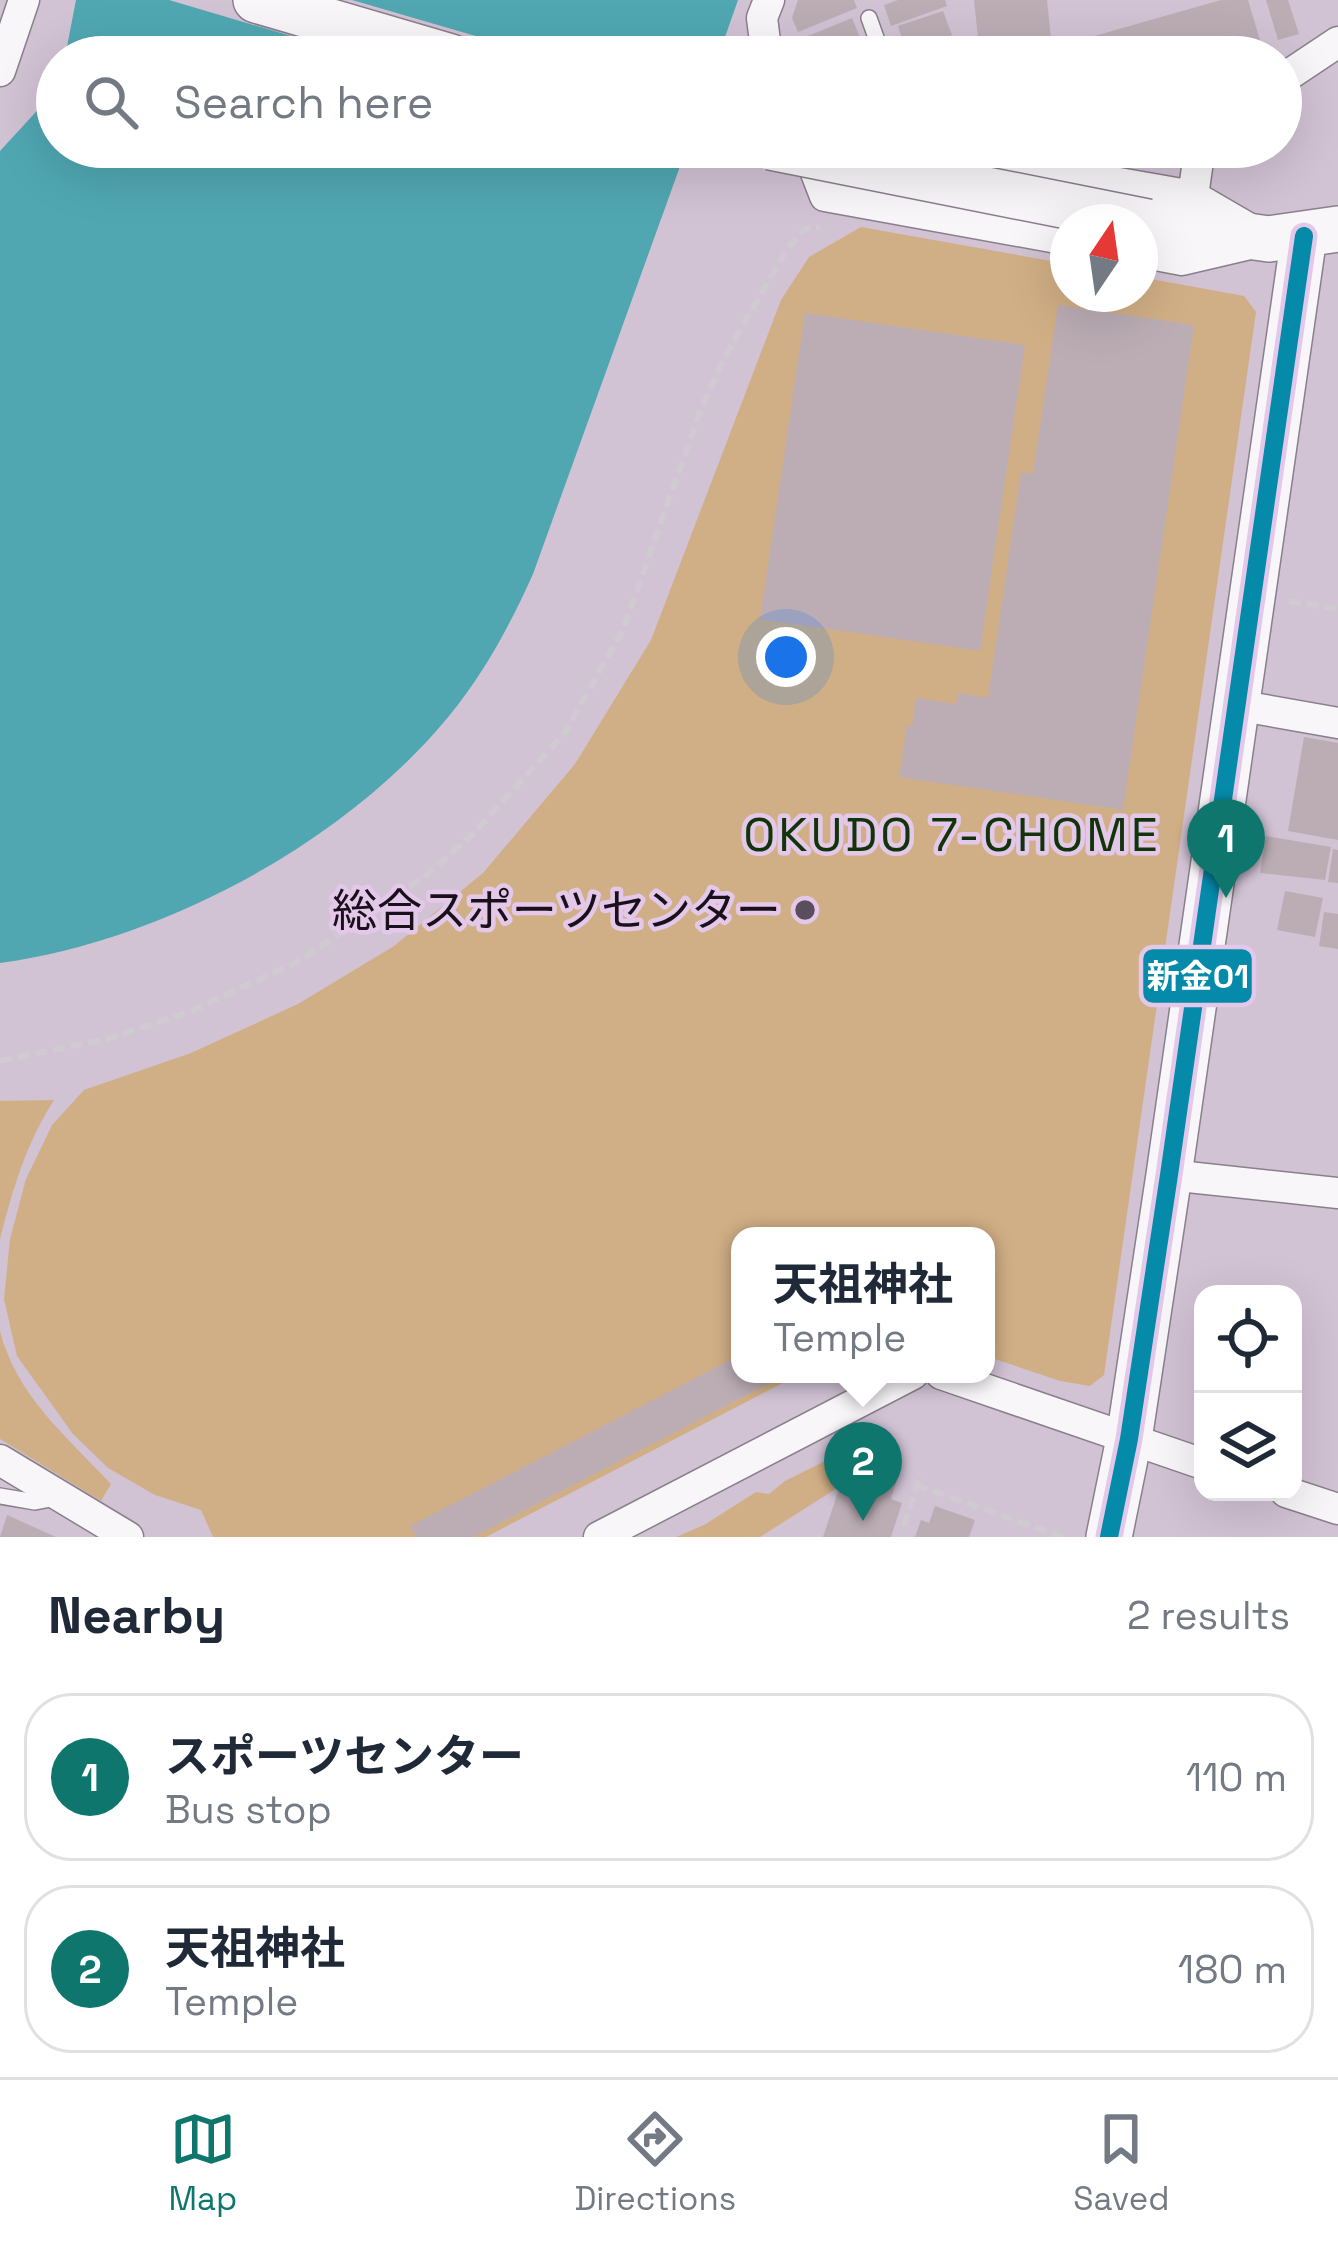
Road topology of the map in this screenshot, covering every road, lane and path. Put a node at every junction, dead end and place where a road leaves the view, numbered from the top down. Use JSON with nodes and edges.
{"nodes":[{"id":1,"x":24,"y":0,"type":"edge"},
{"id":2,"x":256,"y":0,"type":"edge"},
{"id":3,"x":769,"y":0,"type":"edge"},
{"id":4,"x":869,"y":18,"type":"dead end"},
{"id":5,"x":379,"y":36,"type":"edge"},
{"id":6,"x":764,"y":36,"type":"edge"},
{"id":7,"x":875,"y":36,"type":"edge"},
{"id":8,"x":1338,"y":42,"type":"edge"},
{"id":9,"x":1302,"y":66,"type":"edge"},
{"id":10,"x":0,"y":70,"type":"edge"},
{"id":11,"x":814,"y":168,"type":"edge"},
{"id":12,"x":858,"y":168,"type":"edge"},
{"id":13,"x":1033,"y":168,"type":"edge"},
{"id":14,"x":1197,"y":168,"type":"edge"},
{"id":15,"x":1192,"y":196,"type":"junction"},
{"id":16,"x":830,"y":210,"type":"junction"},
{"id":17,"x":1050,"y":214,"type":"edge"},
{"id":18,"x":1304,"y":235,"type":"edge"},
{"id":19,"x":1158,"y":237,"type":"edge"},
{"id":20,"x":1050,"y":238,"type":"edge"},
{"id":21,"x":1273,"y":598,"type":"dead end"},
{"id":22,"x":1338,"y":609,"type":"edge"},
{"id":23,"x":1235,"y":705,"type":"junction"},
{"id":24,"x":1338,"y":722,"type":"edge"},
{"id":25,"x":0,"y":1061,"type":"edge"},
{"id":26,"x":1169,"y":1175,"type":"junction"},
{"id":27,"x":1338,"y":1193,"type":"edge"},
{"id":28,"x":896,"y":1383,"type":"edge"},
{"id":29,"x":967,"y":1383,"type":"edge"},
{"id":30,"x":1130,"y":1439,"type":"junction"},
{"id":31,"x":0,"y":1460,"type":"edge"},
{"id":32,"x":1194,"y":1461,"type":"edge"},
{"id":33,"x":920,"y":1473,"type":"dead end"},
{"id":34,"x":916,"y":1485,"type":"junction"},
{"id":35,"x":0,"y":1496,"type":"edge"},
{"id":36,"x":1302,"y":1497,"type":"edge"},
{"id":37,"x":60,"y":1498,"type":"junction"},
{"id":38,"x":1338,"y":1509,"type":"edge"},
{"id":39,"x":904,"y":1526,"type":"dead end"},
{"id":40,"x":128,"y":1537,"type":"edge"},
{"id":41,"x":599,"y":1537,"type":"edge"},
{"id":42,"x":1063,"y":1537,"type":"edge"},
{"id":43,"x":1109,"y":1537,"type":"edge"}],
"edges":[{"from":1,"to":10,"type":"street"},
{"from":2,"to":5,"type":"street"},
{"from":3,"to":6,"type":"street"},
{"from":4,"to":7,"type":"lane"},
{"from":8,"to":9,"type":"street"},
{"from":11,"to":16,"type":"street"},
{"from":12,"to":17,"type":"street","bridge":true},
{"from":13,"to":15,"type":"street"},
{"from":14,"to":15,"type":"street"},
{"from":15,"to":18,"type":"street"},
{"from":16,"to":20,"type":"street"},
{"from":16,"to":25,"type":"path"},
{"from":18,"to":19,"type":"street"},
{"from":18,"to":23,"type":"street"},
{"from":21,"to":22,"type":"path"},
{"from":23,"to":24,"type":"street"},
{"from":23,"to":26,"type":"street"},
{"from":26,"to":27,"type":"street"},
{"from":26,"to":30,"type":"street"},
{"from":28,"to":41,"type":"street"},
{"from":29,"to":30,"type":"street"},
{"from":30,"to":32,"type":"street"},
{"from":30,"to":43,"type":"street"},
{"from":31,"to":37,"type":"street"},
{"from":33,"to":34,"type":"path"},
{"from":34,"to":39,"type":"path"},
{"from":34,"to":42,"type":"path"},
{"from":35,"to":37,"type":"lane"},
{"from":36,"to":38,"type":"street"},
{"from":37,"to":40,"type":"street"}]}
